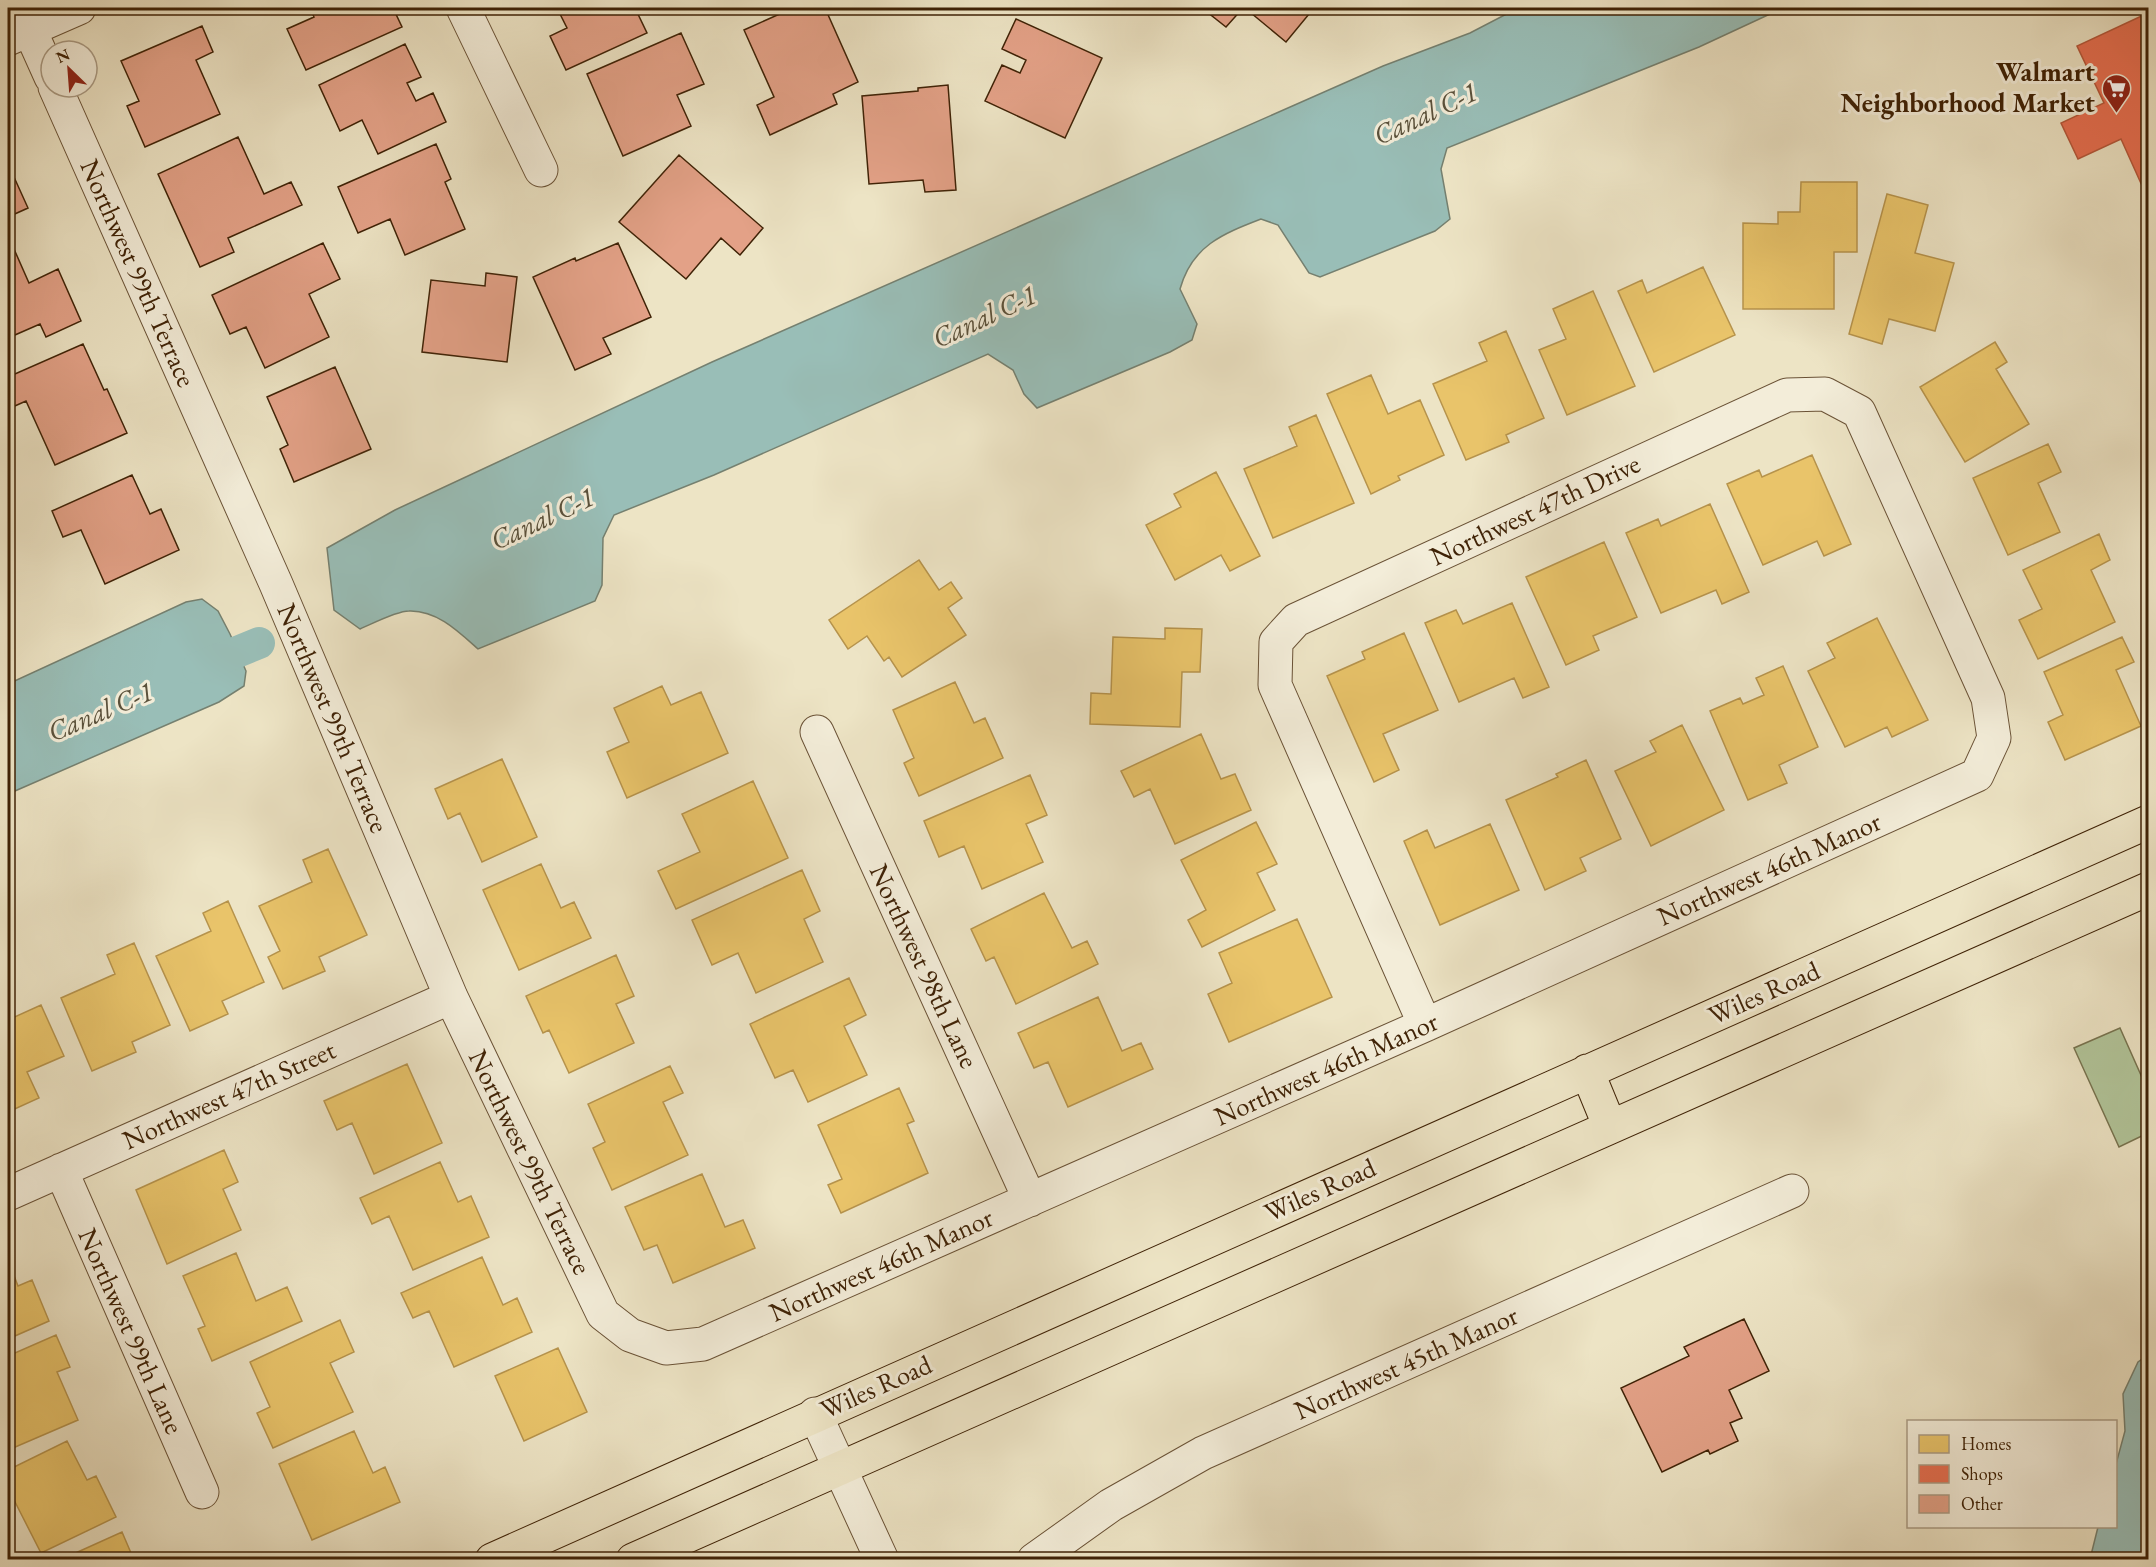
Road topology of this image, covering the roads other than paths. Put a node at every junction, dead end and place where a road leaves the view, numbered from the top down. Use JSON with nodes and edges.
{"nodes":[{"id":1,"x":79,"y":8,"type":"edge"},
{"id":2,"x":463,"y":8,"type":"edge"},
{"id":3,"x":19,"y":25,"type":"edge"},
{"id":4,"x":39,"y":58,"type":"edge"},
{"id":5,"x":61,"y":99,"type":"edge"},
{"id":6,"x":542,"y":170,"type":"dead end"},
{"id":7,"x":817,"y":732,"type":"dead end"},
{"id":8,"x":1994,"y":738,"type":"joint"},
{"id":9,"x":2148,"y":822,"type":"edge"},
{"id":10,"x":2148,"y":889,"type":"edge"},
{"id":11,"x":451,"y":997,"type":"junction"},
{"id":12,"x":1425,"y":1025,"type":"junction"},
{"id":13,"x":1587,"y":1071,"type":"junction"},
{"id":14,"x":1610,"y":1127,"type":"junction"},
{"id":15,"x":60,"y":1170,"type":"junction"},
{"id":16,"x":1792,"y":1191,"type":"dead end"},
{"id":17,"x":8,"y":1194,"type":"edge"},
{"id":18,"x":1030,"y":1200,"type":"junction"},
{"id":19,"x":630,"y":1335,"type":"joint"},
{"id":20,"x":815,"y":1414,"type":"junction"},
{"id":21,"x":840,"y":1468,"type":"junction"},
{"id":22,"x":202,"y":1492,"type":"dead end"},
{"id":23,"x":492,"y":1560,"type":"edge"},
{"id":24,"x":633,"y":1560,"type":"edge"},
{"id":25,"x":882,"y":1560,"type":"edge"},
{"id":26,"x":1034,"y":1560,"type":"edge"}],
"edges":[{"from":1,"to":3,"type":"street"},
{"from":2,"to":6,"type":"street"},
{"from":3,"to":4,"type":"street"},
{"from":5,"to":11,"type":"street","name":"Northwest 99th Terrace"},
{"from":7,"to":18,"type":"street","name":"Northwest 98th Lane"},
{"from":8,"to":12,"type":"street","name":"Northwest 46th Manor"},
{"from":8,"to":12,"type":"street","name":"Northwest 47th Drive"},
{"from":9,"to":13,"type":"main road","name":"Wiles Road"},
{"from":10,"to":14,"type":"main road"},
{"from":11,"to":15,"type":"street","name":"Northwest 47th Street"},
{"from":11,"to":19,"type":"street","name":"Northwest 99th Terrace"},
{"from":12,"to":18,"type":"street","name":"Northwest 46th Manor"},
{"from":13,"to":14,"type":"main road"},
{"from":13,"to":20,"type":"main road","name":"Wiles Road"},
{"from":14,"to":21,"type":"main road"},
{"from":15,"to":17,"type":"street","name":"Northwest 47th Street"},
{"from":15,"to":22,"type":"street","name":"Northwest 99th Lane"},
{"from":16,"to":26,"type":"street","name":"Northwest 45th Manor"},
{"from":18,"to":19,"type":"street","name":"Northwest 46th Manor"},
{"from":20,"to":21,"type":"street"},
{"from":20,"to":23,"type":"main road","name":"Wiles Road"},
{"from":21,"to":24,"type":"main road"},
{"from":21,"to":25,"type":"street"}]}
